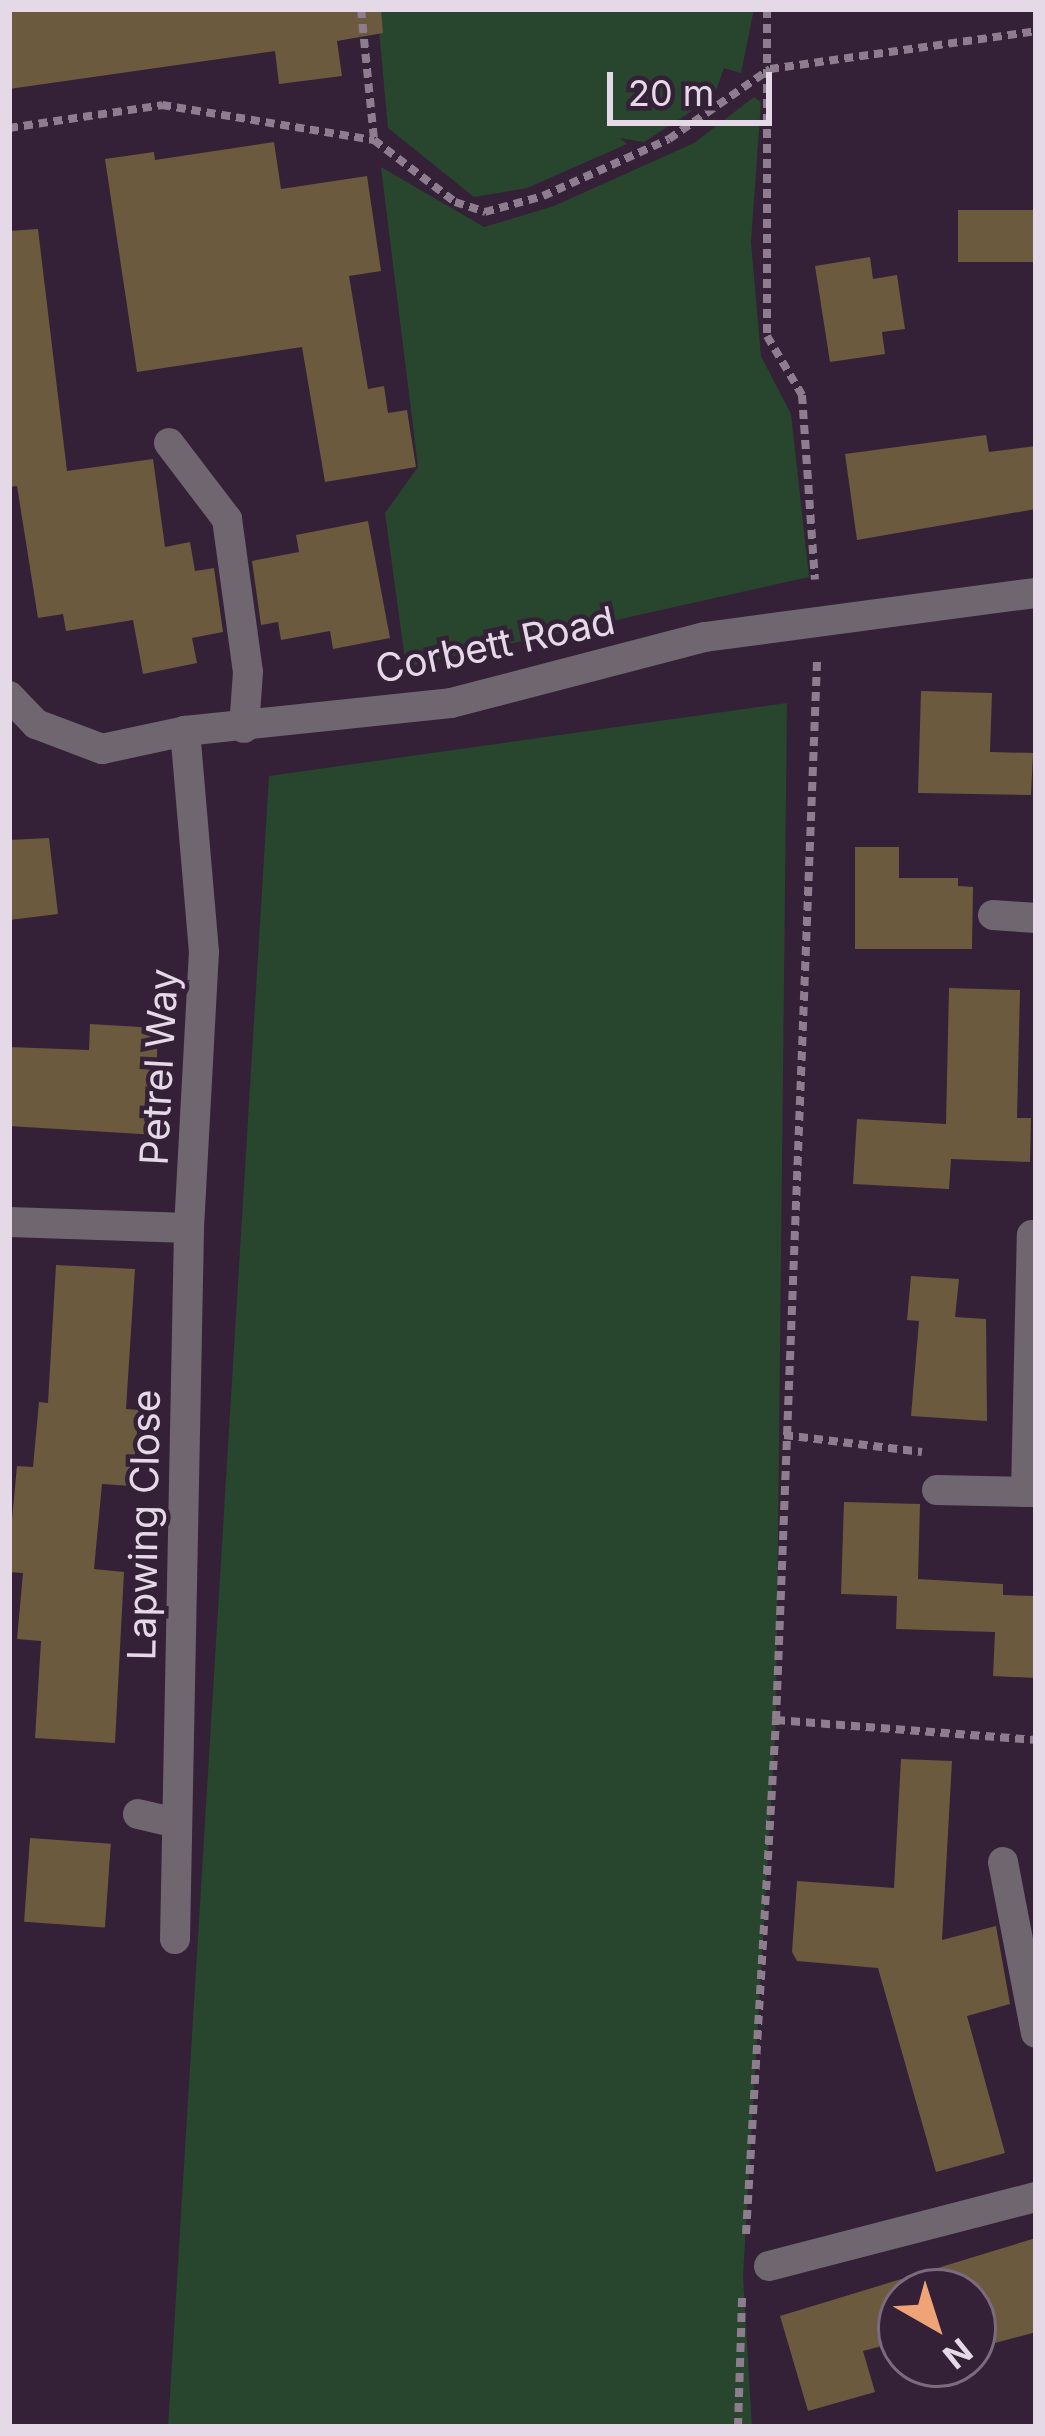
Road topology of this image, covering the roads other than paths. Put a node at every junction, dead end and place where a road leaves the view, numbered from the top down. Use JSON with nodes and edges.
{"nodes":[{"id":1,"x":169,"y":443,"type":"dead end"},
{"id":2,"x":1036,"y":593,"type":"edge"},
{"id":3,"x":9,"y":696,"type":"edge"},
{"id":4,"x":244,"y":728,"type":"junction"},
{"id":5,"x":185,"y":731,"type":"junction"},
{"id":6,"x":993,"y":915,"type":"dead end"},
{"id":7,"x":1036,"y":918,"type":"edge"},
{"id":8,"x":9,"y":1222,"type":"edge"},
{"id":9,"x":189,"y":1228,"type":"junction"},
{"id":10,"x":1032,"y":1235,"type":"dead end"},
{"id":11,"x":937,"y":1490,"type":"road end"},
{"id":12,"x":1031,"y":1492,"type":"edge"},
{"id":13,"x":138,"y":1814,"type":"dead end"},
{"id":14,"x":176,"y":1822,"type":"junction"},
{"id":15,"x":1003,"y":1862,"type":"dead end"},
{"id":16,"x":175,"y":1939,"type":"dead end"},
{"id":17,"x":1036,"y":2033,"type":"edge"},
{"id":18,"x":1036,"y":2197,"type":"edge"},
{"id":19,"x":752,"y":2265,"type":"road end"}],
"edges":[{"from":1,"to":4,"type":"street"},
{"from":2,"to":4,"type":"street","name":"Corbett Road"},
{"from":3,"to":5,"type":"street","name":"Corbett Road"},
{"from":4,"to":5,"type":"street","name":"Corbett Road"},
{"from":5,"to":9,"type":"street","name":"Petrel Way"},
{"from":6,"to":7,"type":"street"},
{"from":8,"to":9,"type":"street"},
{"from":9,"to":14,"type":"street","name":"Lapwing Close"},
{"from":10,"to":12,"type":"street"},
{"from":11,"to":12,"type":"street"},
{"from":13,"to":14,"type":"street"},
{"from":14,"to":16,"type":"street","name":"Lapwing Close"},
{"from":15,"to":17,"type":"street"},
{"from":18,"to":19,"type":"street"}]}
